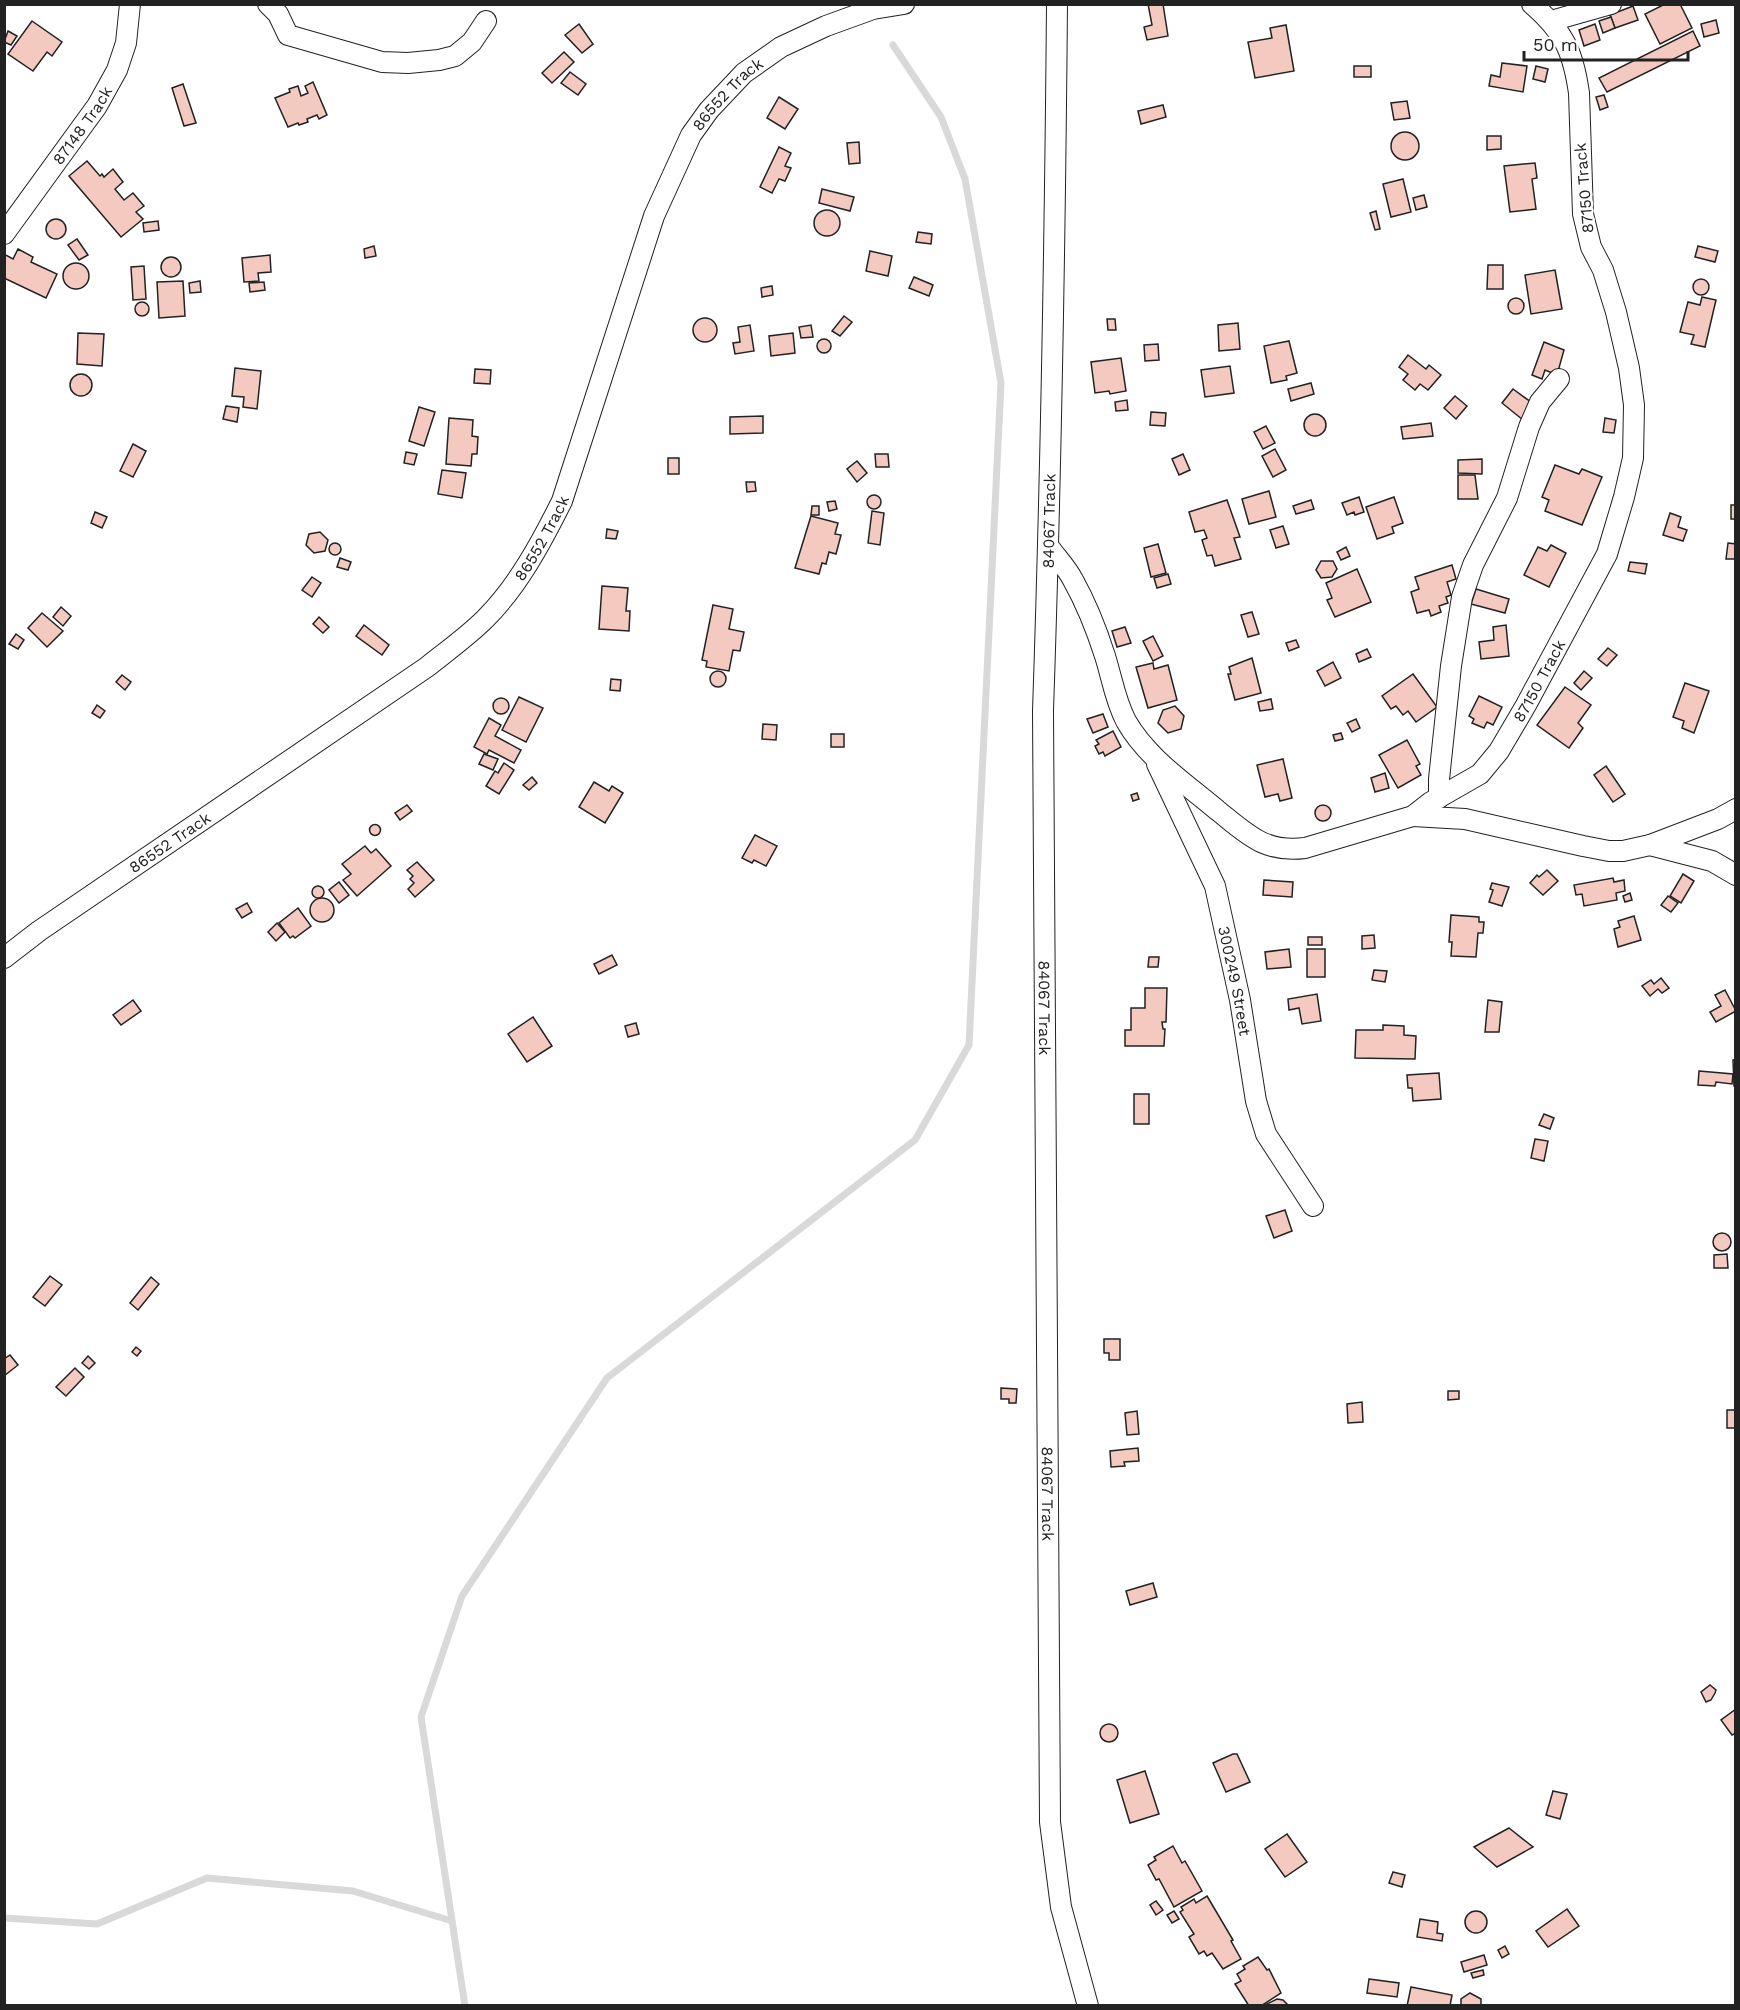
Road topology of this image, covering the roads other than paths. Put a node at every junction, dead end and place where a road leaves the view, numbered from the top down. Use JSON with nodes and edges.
{"nodes":[{"id":1,"x":130,"y":4,"type":"edge"},
{"id":2,"x":268,"y":4,"type":"edge"},
{"id":3,"x":904,"y":4,"type":"edge"},
{"id":4,"x":1057,"y":4,"type":"edge"},
{"id":5,"x":1532,"y":4,"type":"edge"},
{"id":6,"x":1611,"y":4,"type":"edge"},
{"id":7,"x":486,"y":21,"type":"dead end"},
{"id":8,"x":1551,"y":21,"type":"junction"},
{"id":9,"x":4,"y":234,"type":"edge"},
{"id":10,"x":1559,"y":380,"type":"dead end"},
{"id":11,"x":1049,"y":547,"type":"junction"},
{"id":12,"x":1153,"y":756,"type":"junction"},
{"id":13,"x":1439,"y":798,"type":"junction"},
{"id":14,"x":1736,"y":809,"type":"edge"},
{"id":15,"x":1413,"y":816,"type":"junction"},
{"id":16,"x":1650,"y":845,"type":"junction"},
{"id":17,"x":1736,"y":874,"type":"edge"},
{"id":18,"x":4,"y":958,"type":"edge"},
{"id":19,"x":1312,"y":1206,"type":"dead end"},
{"id":20,"x":1088,"y":2006,"type":"edge"}],
"edges":[{"from":1,"to":9,"type":"street","name":"87148 Track"},
{"from":2,"to":7,"type":"street"},
{"from":3,"to":18,"type":"street","name":"86552 Track"},
{"from":4,"to":11,"type":"street","name":"84067 Track"},
{"from":5,"to":8,"type":"street","name":"87150 Track"},
{"from":6,"to":8,"type":"street"},
{"from":8,"to":13,"type":"street","name":"87150 Track"},
{"from":10,"to":13,"type":"street"},
{"from":11,"to":12,"type":"street","name":"87150 Track"},
{"from":11,"to":20,"type":"street","name":"84067 Track"},
{"from":12,"to":15,"type":"street","name":"87150 Track"},
{"from":12,"to":19,"type":"street","name":"300249 Street"},
{"from":13,"to":15,"type":"street","name":"87150 Track"},
{"from":14,"to":16,"type":"street"},
{"from":15,"to":16,"type":"street"},
{"from":16,"to":17,"type":"street"}]}
